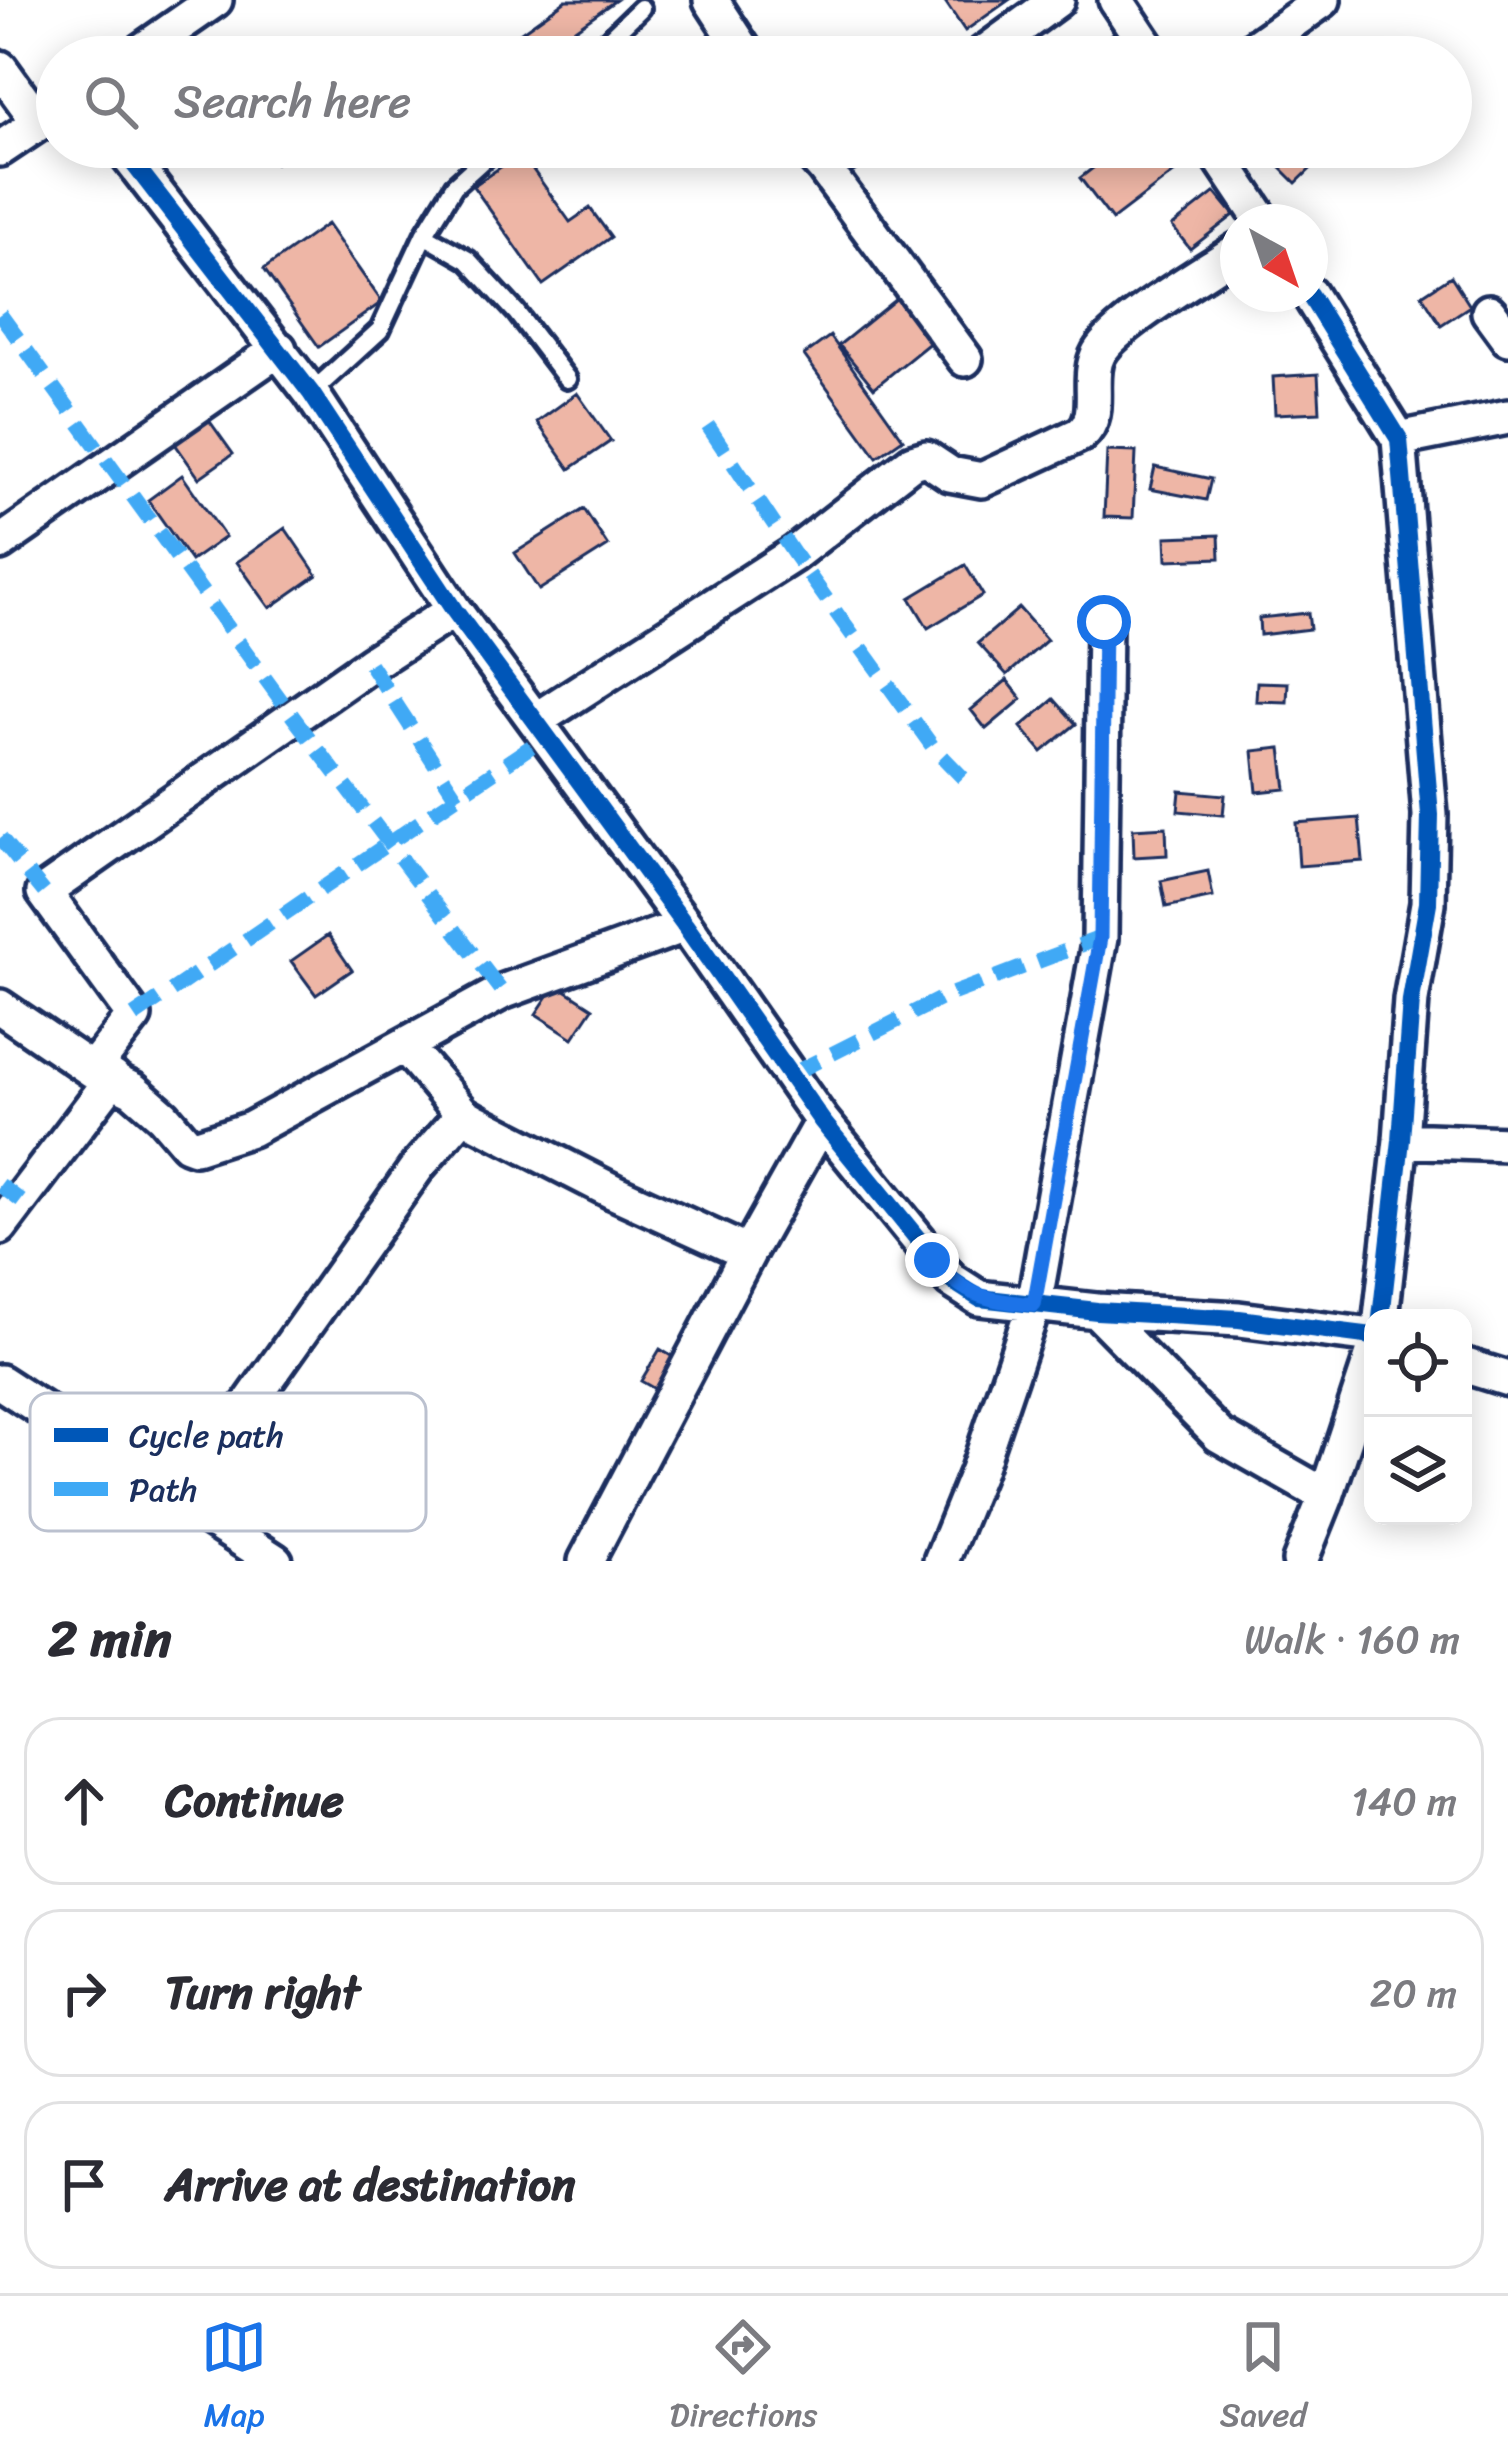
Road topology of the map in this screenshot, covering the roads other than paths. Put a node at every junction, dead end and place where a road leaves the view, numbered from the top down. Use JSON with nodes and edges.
{"nodes":[{"id":1,"x":215,"y":0,"type":"edge"},
{"id":2,"x":711,"y":0,"type":"edge"},
{"id":3,"x":1057,"y":0,"type":"edge"},
{"id":4,"x":1116,"y":0,"type":"edge"},
{"id":5,"x":1323,"y":0,"type":"edge"},
{"id":6,"x":641,"y":8,"type":"dead end"},
{"id":7,"x":164,"y":36,"type":"edge"},
{"id":8,"x":612,"y":36,"type":"edge"},
{"id":9,"x":734,"y":36,"type":"edge"},
{"id":10,"x":1008,"y":36,"type":"edge"},
{"id":11,"x":1140,"y":36,"type":"edge"},
{"id":12,"x":1272,"y":36,"type":"edge"},
{"id":13,"x":0,"y":68,"type":"edge"},
{"id":14,"x":36,"y":104,"type":"edge"},
{"id":15,"x":36,"y":124,"type":"edge"},
{"id":16,"x":0,"y":149,"type":"edge"},
{"id":17,"x":137,"y":168,"type":"edge"},
{"id":18,"x":474,"y":168,"type":"edge"},
{"id":19,"x":823,"y":168,"type":"edge"},
{"id":20,"x":1227,"y":168,"type":"edge"},
{"id":21,"x":1251,"y":204,"type":"edge"},
{"id":22,"x":424,"y":235,"type":"junction"},
{"id":23,"x":1220,"y":263,"type":"edge"},
{"id":24,"x":1320,"y":312,"type":"edge"},
{"id":25,"x":279,"y":349,"type":"junction"},
{"id":26,"x":965,"y":359,"type":"dead end"},
{"id":27,"x":567,"y":379,"type":"dead end"},
{"id":28,"x":311,"y":393,"type":"junction"},
{"id":29,"x":1508,"y":417,"type":"edge"},
{"id":30,"x":1399,"y":439,"type":"junction"},
{"id":31,"x":0,"y":543,"type":"edge"},
{"id":32,"x":454,"y":610,"type":"junction"},
{"id":33,"x":1104,"y":622,"type":"dead end"},
{"id":34,"x":536,"y":720,"type":"junction"},
{"id":35,"x":685,"y":925,"type":"junction"},
{"id":36,"x":0,"y":1007,"type":"edge"},
{"id":37,"x":404,"y":1046,"type":"junction"},
{"id":38,"x":102,"y":1074,"type":"junction"},
{"id":39,"x":463,"y":1114,"type":"junction"},
{"id":40,"x":822,"y":1121,"type":"junction"},
{"id":41,"x":1401,"y":1140,"type":"junction"},
{"id":42,"x":1508,"y":1144,"type":"edge"},
{"id":43,"x":0,"y":1227,"type":"edge"},
{"id":44,"x":748,"y":1253,"type":"junction"},
{"id":45,"x":1034,"y":1305,"type":"junction"},
{"id":46,"x":1382,"y":1309,"type":"edge"},
{"id":47,"x":1097,"y":1311,"type":"junction"},
{"id":48,"x":1364,"y":1335,"type":"edge"},
{"id":49,"x":1472,"y":1368,"type":"edge"},
{"id":50,"x":1508,"y":1379,"type":"edge"},
{"id":51,"x":1364,"y":1381,"type":"edge"},
{"id":52,"x":0,"y":1382,"type":"edge"},
{"id":53,"x":257,"y":1393,"type":"edge"},
{"id":54,"x":30,"y":1402,"type":"edge"},
{"id":55,"x":1326,"y":1496,"type":"junction"},
{"id":56,"x":227,"y":1531,"type":"edge"},
{"id":57,"x":275,"y":1561,"type":"edge"},
{"id":58,"x":586,"y":1561,"type":"edge"},
{"id":59,"x":941,"y":1561,"type":"edge"},
{"id":60,"x":1300,"y":1561,"type":"edge"}],
"edges":[{"from":1,"to":7,"type":"street"},
{"from":2,"to":9,"type":"street"},
{"from":3,"to":10,"type":"street"},
{"from":4,"to":11,"type":"street"},
{"from":5,"to":12,"type":"street"},
{"from":6,"to":8,"type":"lane"},
{"from":13,"to":14,"type":"street"},
{"from":15,"to":16,"type":"street"},
{"from":17,"to":25,"type":"street"},
{"from":18,"to":22,"type":"lane"},
{"from":19,"to":26,"type":"street"},
{"from":20,"to":21,"type":"street"},
{"from":22,"to":27,"type":"lane"},
{"from":22,"to":28,"type":"lane"},
{"from":23,"to":34,"type":"street"},
{"from":24,"to":30,"type":"street"},
{"from":25,"to":28,"type":"street"},
{"from":25,"to":31,"type":"street"},
{"from":28,"to":32,"type":"street"},
{"from":29,"to":30,"type":"street"},
{"from":30,"to":41,"type":"street"},
{"from":32,"to":34,"type":"street"},
{"from":32,"to":38,"type":"street"},
{"from":33,"to":45,"type":"street"},
{"from":34,"to":35,"type":"street"},
{"from":35,"to":37,"type":"street"},
{"from":35,"to":40,"type":"street"},
{"from":36,"to":38,"type":"street"},
{"from":37,"to":38,"type":"street"},
{"from":37,"to":39,"type":"street"},
{"from":38,"to":43,"type":"street"},
{"from":39,"to":44,"type":"street"},
{"from":39,"to":53,"type":"street"},
{"from":40,"to":44,"type":"street"},
{"from":40,"to":45,"type":"street"},
{"from":41,"to":42,"type":"street"},
{"from":41,"to":46,"type":"street"},
{"from":44,"to":58,"type":"street"},
{"from":45,"to":47,"type":"street"},
{"from":45,"to":59,"type":"street"},
{"from":47,"to":48,"type":"street"},
{"from":47,"to":55,"type":"street"},
{"from":49,"to":50,"type":"street"},
{"from":51,"to":55,"type":"street"},
{"from":52,"to":54,"type":"street"},
{"from":55,"to":60,"type":"street"},
{"from":56,"to":57,"type":"street"}]}
